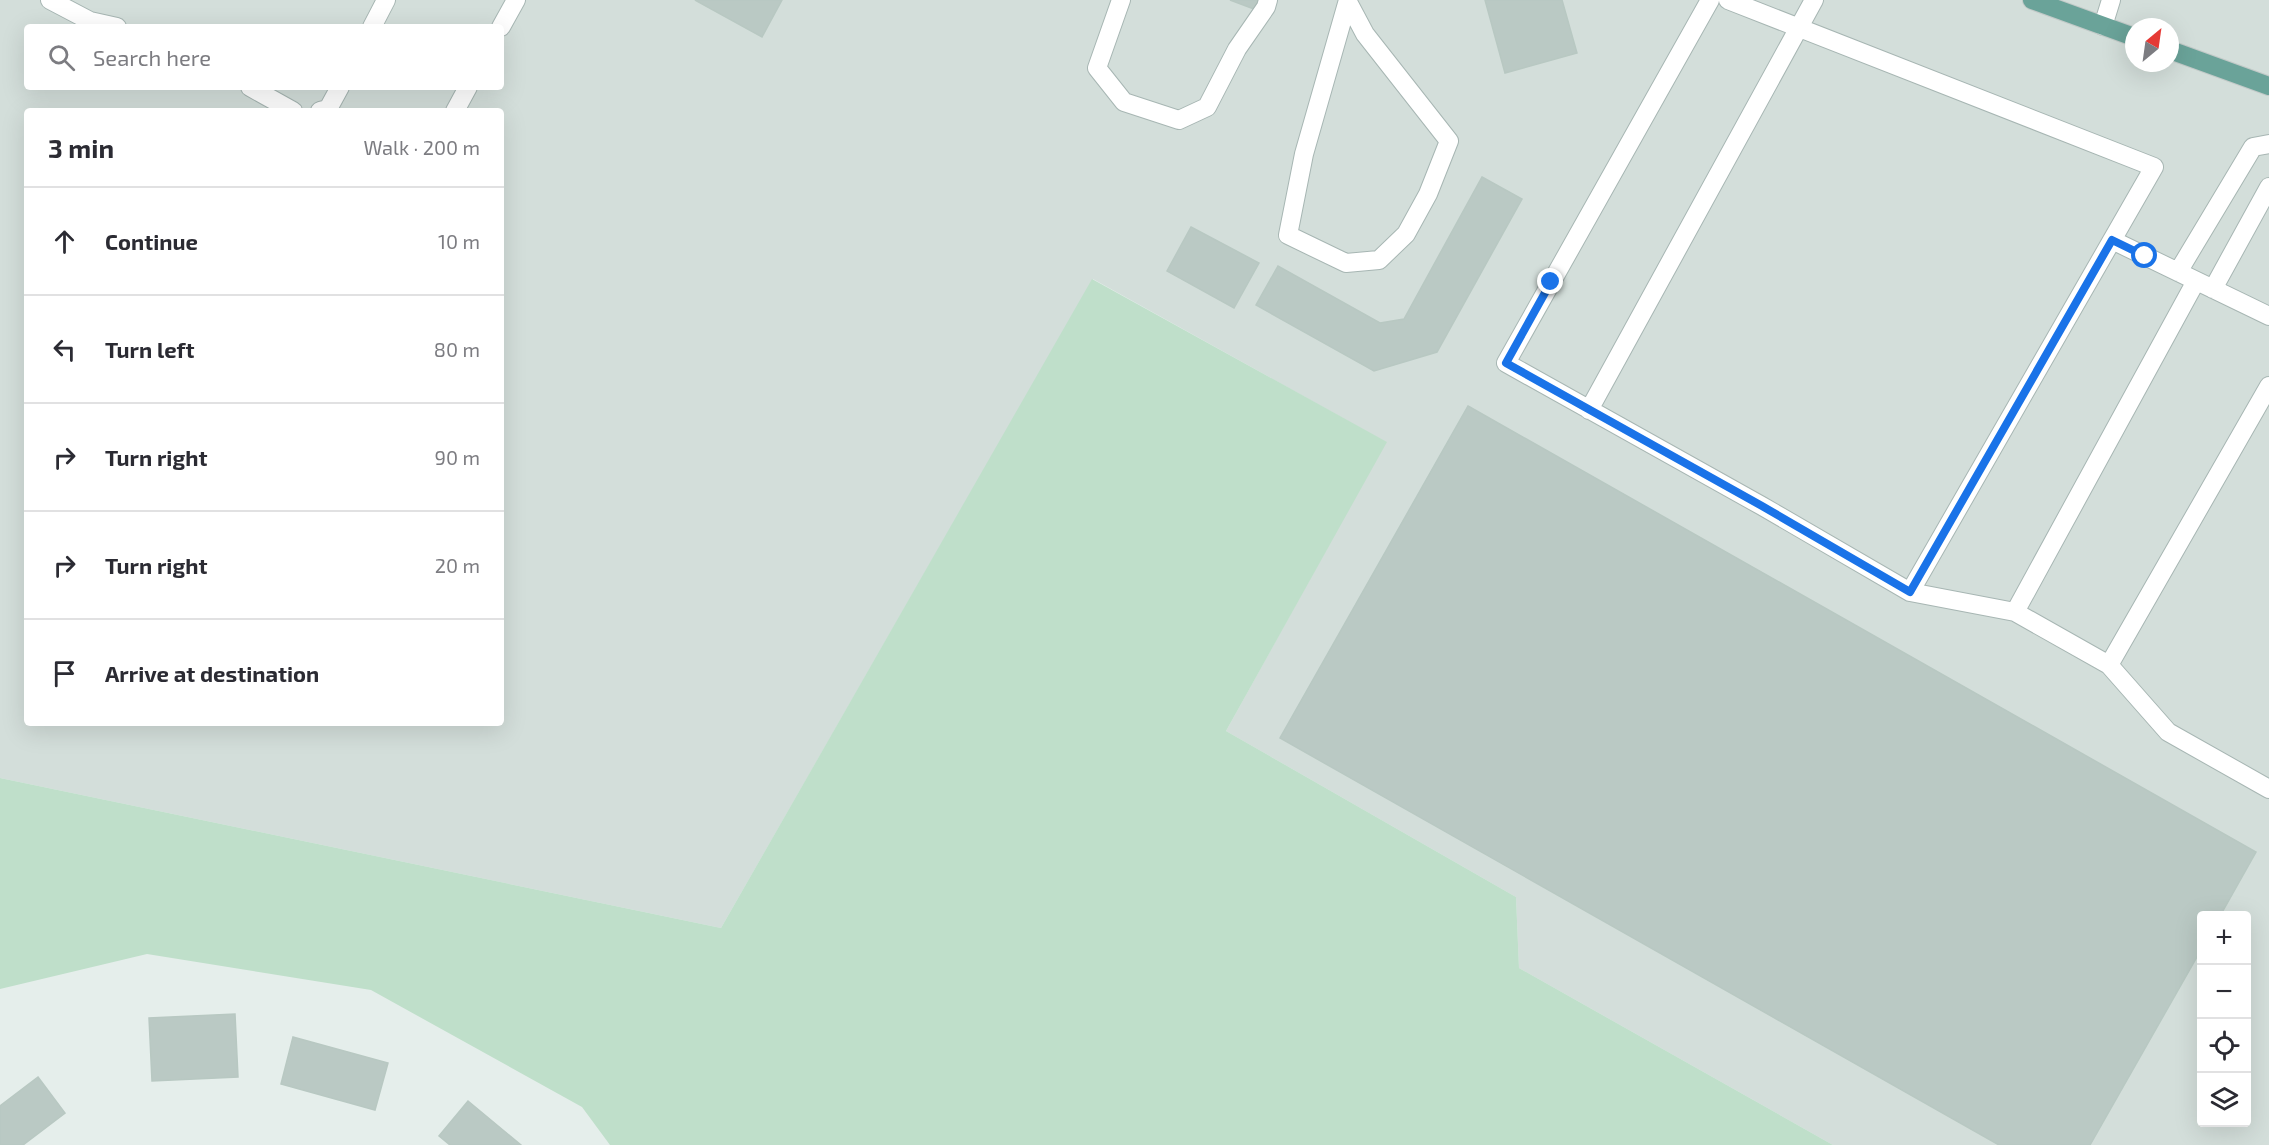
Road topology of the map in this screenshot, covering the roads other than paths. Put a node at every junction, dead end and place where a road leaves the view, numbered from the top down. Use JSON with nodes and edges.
{"nodes":[{"id":1,"x":50,"y":0,"type":"edge"},
{"id":2,"x":387,"y":0,"type":"edge"},
{"id":3,"x":516,"y":0,"type":"edge"},
{"id":4,"x":1121,"y":0,"type":"edge"},
{"id":5,"x":1268,"y":0,"type":"edge"},
{"id":6,"x":1710,"y":0,"type":"edge"},
{"id":7,"x":1728,"y":0,"type":"edge"},
{"id":8,"x":1814,"y":0,"type":"edge"},
{"id":9,"x":2032,"y":0,"type":"edge"},
{"id":10,"x":2112,"y":0,"type":"edge"},
{"id":11,"x":1348,"y":1,"type":"edge"},
{"id":12,"x":104,"y":24,"type":"edge"},
{"id":13,"x":374,"y":24,"type":"edge"},
{"id":14,"x":503,"y":24,"type":"edge"},
{"id":15,"x":2103,"y":26,"type":"junction"},
{"id":16,"x":1799,"y":27,"type":"junction"},
{"id":17,"x":2125,"y":34,"type":"edge"},
{"id":18,"x":2179,"y":53,"type":"edge"},
{"id":19,"x":2269,"y":86,"type":"edge"},
{"id":20,"x":255,"y":90,"type":"edge"},
{"id":21,"x":338,"y":90,"type":"edge"},
{"id":22,"x":466,"y":90,"type":"edge"},
{"id":23,"x":287,"y":108,"type":"edge"},
{"id":24,"x":329,"y":108,"type":"edge"},
{"id":25,"x":457,"y":108,"type":"edge"},
{"id":26,"x":2269,"y":144,"type":"edge"},
{"id":27,"x":2269,"y":187,"type":"edge"},
{"id":28,"x":2112,"y":240,"type":"junction"},
{"id":29,"x":2178,"y":272,"type":"junction"},
{"id":30,"x":2196,"y":281,"type":"junction"},
{"id":31,"x":2213,"y":289,"type":"junction"},
{"id":32,"x":2269,"y":316,"type":"edge"},
{"id":33,"x":2269,"y":386,"type":"edge"},
{"id":34,"x":1589,"y":410,"type":"junction"},
{"id":35,"x":1910,"y":592,"type":"junction"},
{"id":36,"x":2015,"y":612,"type":"junction"},
{"id":37,"x":2109,"y":665,"type":"junction"},
{"id":38,"x":2269,"y":789,"type":"edge"}],
"edges":[{"from":1,"to":12,"type":"lane"},
{"from":2,"to":13,"type":"lane"},
{"from":3,"to":14,"type":"lane"},
{"from":4,"to":5,"type":"lane"},
{"from":6,"to":34,"type":"lane"},
{"from":7,"to":16,"type":"lane"},
{"from":8,"to":16,"type":"lane"},
{"from":9,"to":15,"type":"main road"},
{"from":10,"to":15,"type":"lane"},
{"from":11,"to":11,"type":"lane"},
{"from":15,"to":17,"type":"main road"},
{"from":16,"to":28,"type":"lane"},
{"from":16,"to":34,"type":"lane"},
{"from":18,"to":19,"type":"main road"},
{"from":20,"to":23,"type":"lane"},
{"from":21,"to":24,"type":"lane"},
{"from":22,"to":25,"type":"lane"},
{"from":26,"to":29,"type":"lane"},
{"from":27,"to":31,"type":"lane"},
{"from":28,"to":29,"type":"lane"},
{"from":28,"to":35,"type":"lane"},
{"from":29,"to":30,"type":"lane"},
{"from":30,"to":31,"type":"lane"},
{"from":30,"to":36,"type":"lane"},
{"from":31,"to":32,"type":"lane"},
{"from":33,"to":37,"type":"lane"},
{"from":34,"to":35,"type":"lane"},
{"from":35,"to":36,"type":"lane"},
{"from":36,"to":37,"type":"lane"},
{"from":37,"to":38,"type":"lane"}]}
